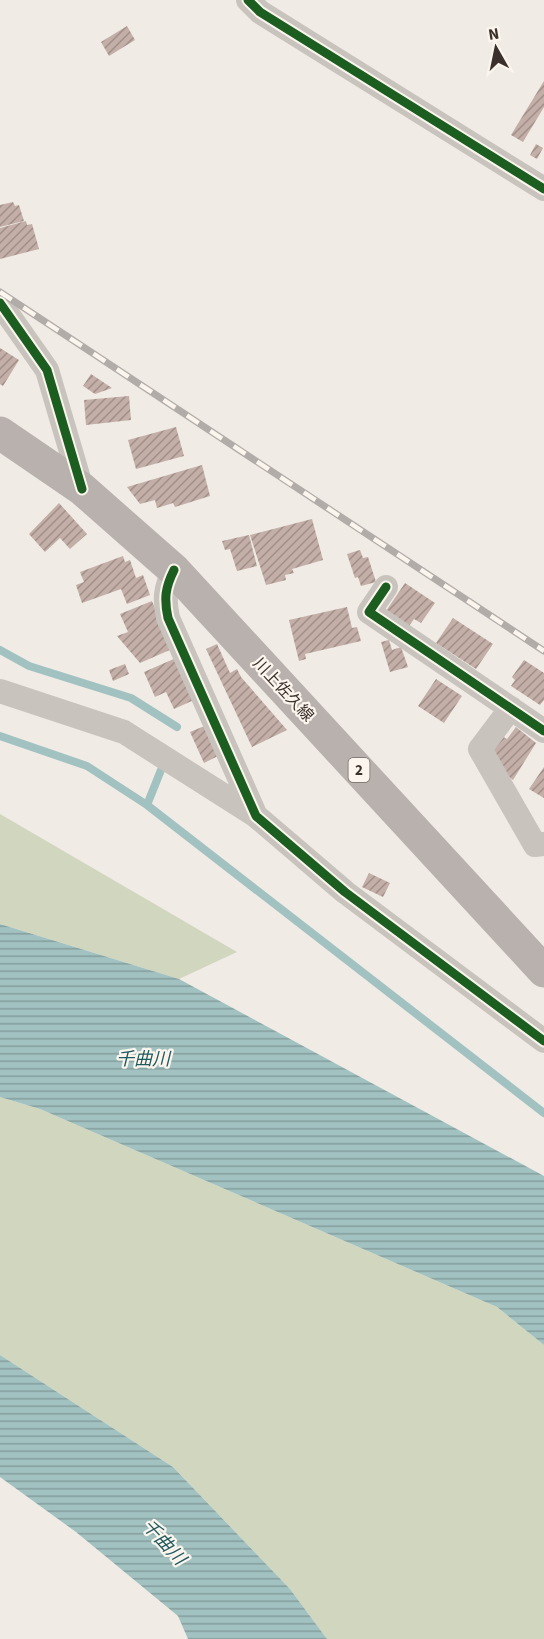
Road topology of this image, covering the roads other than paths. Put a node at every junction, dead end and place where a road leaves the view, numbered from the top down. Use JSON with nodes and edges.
{"nodes":[{"id":1,"x":248,"y":0,"type":"edge"},
{"id":2,"x":544,"y":189,"type":"edge"},
{"id":3,"x":0,"y":303,"type":"edge"},
{"id":4,"x":0,"y":433,"type":"edge"},
{"id":5,"x":82,"y":489,"type":"junction"},
{"id":6,"x":174,"y":570,"type":"junction"},
{"id":7,"x":386,"y":587,"type":"dead end"},
{"id":8,"x":0,"y":691,"type":"edge"},
{"id":9,"x":511,"y":708,"type":"junction"},
{"id":10,"x":544,"y":731,"type":"edge"},
{"id":11,"x":256,"y":816,"type":"junction"},
{"id":12,"x":544,"y":844,"type":"edge"},
{"id":13,"x":544,"y":971,"type":"edge"},
{"id":14,"x":544,"y":1041,"type":"edge"}],
"edges":[{"from":1,"to":2,"type":"street"},
{"from":3,"to":5,"type":"street"},
{"from":4,"to":5,"type":"main road","name":"川上佐久線","number":"2"},
{"from":5,"to":6,"type":"main road","name":"川上佐久線","number":"2"},
{"from":6,"to":11,"type":"street"},
{"from":6,"to":13,"type":"main road","name":"川上佐久線","number":"2"},
{"from":7,"to":9,"type":"street"},
{"from":8,"to":11,"type":"street"},
{"from":9,"to":10,"type":"street"},
{"from":9,"to":12,"type":"street"},
{"from":11,"to":14,"type":"street"}]}
